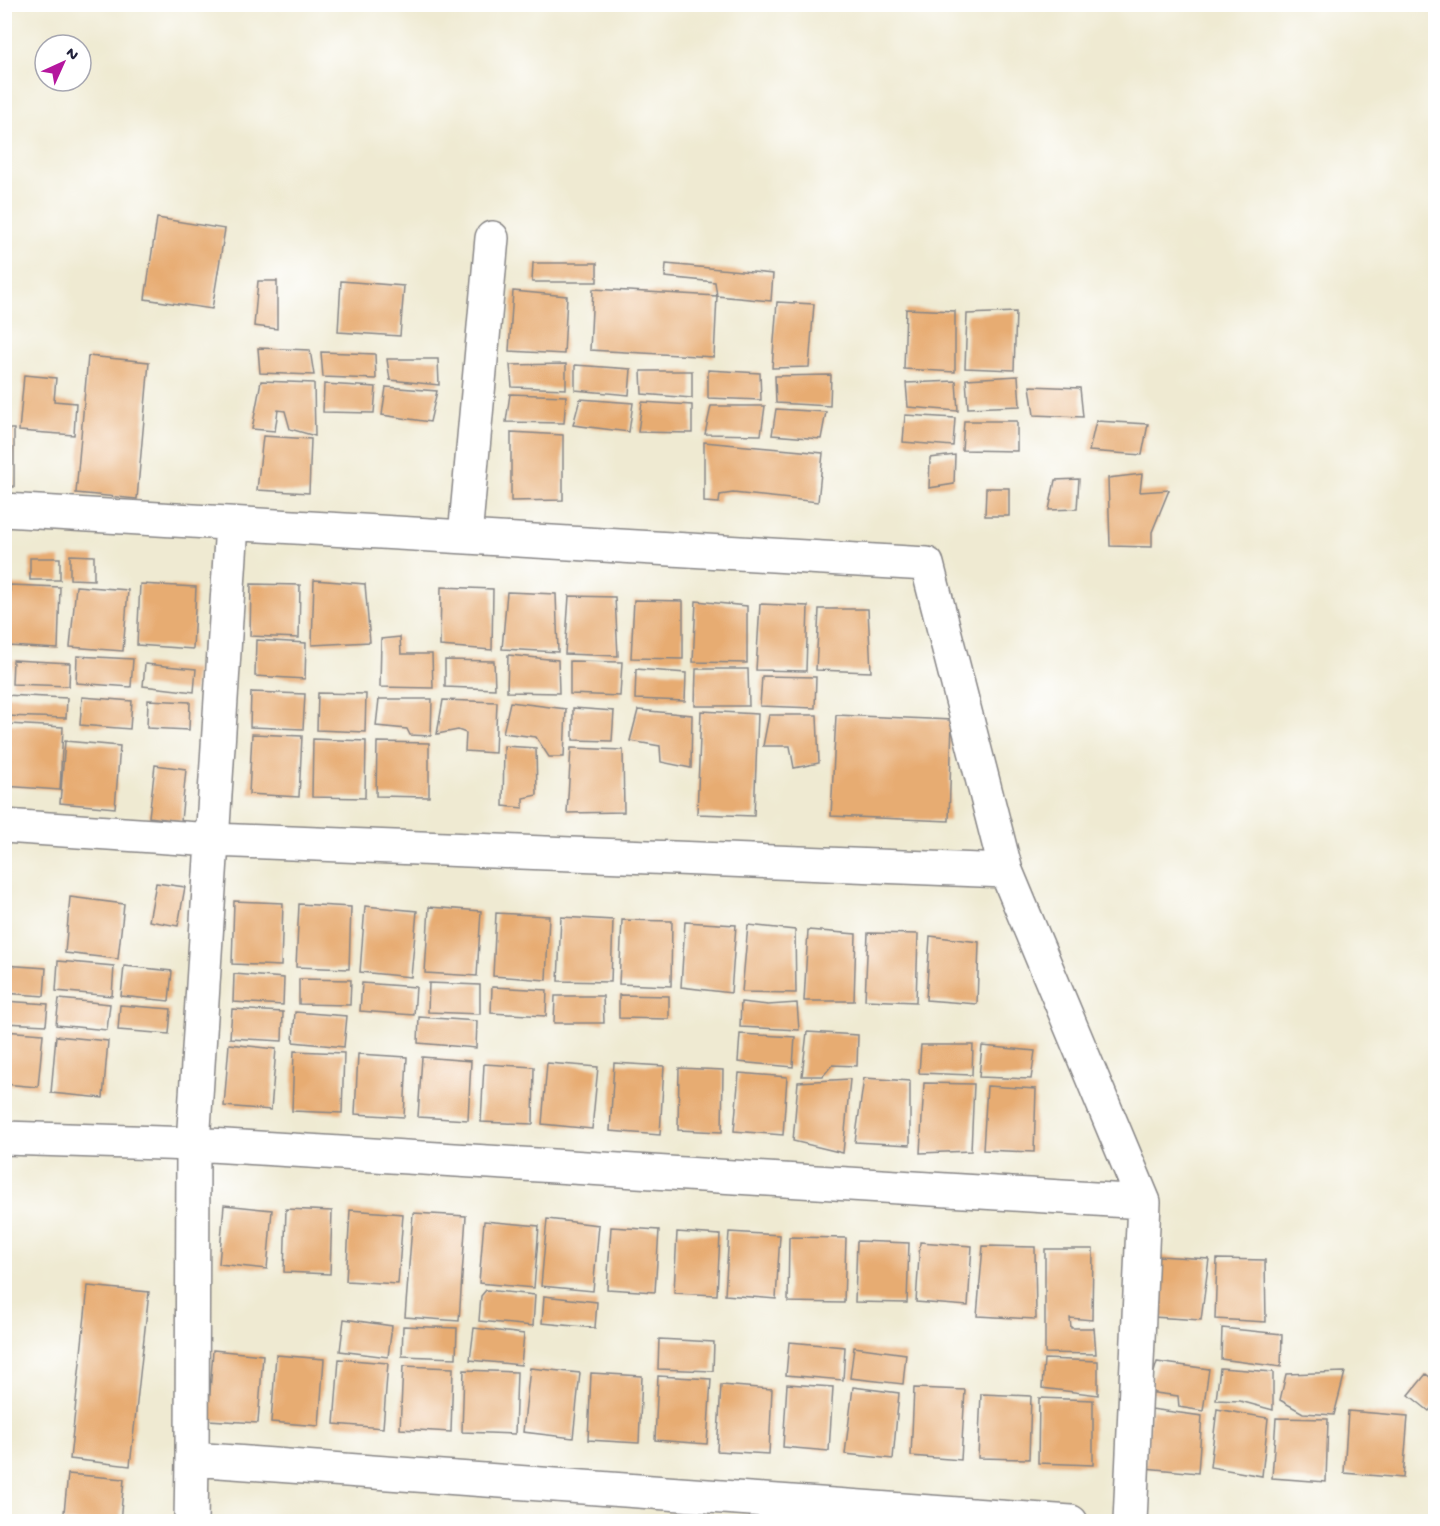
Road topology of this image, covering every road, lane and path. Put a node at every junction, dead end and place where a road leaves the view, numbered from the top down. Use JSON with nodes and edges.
{"nodes":[{"id":1,"x":492,"y":238,"type":"dead end"},
{"id":2,"x":4,"y":510,"type":"edge"},
{"id":3,"x":232,"y":524,"type":"junction"},
{"id":4,"x":465,"y":537,"type":"junction"},
{"id":5,"x":4,"y":826,"type":"edge"},
{"id":6,"x":213,"y":840,"type":"junction"},
{"id":7,"x":1006,"y":871,"type":"junction"},
{"id":8,"x":4,"y":1138,"type":"edge"},
{"id":9,"x":193,"y":1144,"type":"junction"},
{"id":10,"x":1144,"y":1202,"type":"junction"},
{"id":11,"x":192,"y":1459,"type":"junction"},
{"id":12,"x":191,"y":1521,"type":"edge"},
{"id":13,"x":1071,"y":1521,"type":"edge"},
{"id":14,"x":1130,"y":1521,"type":"edge"}],
"edges":[{"from":1,"to":4,"type":"street"},
{"from":2,"to":3,"type":"street"},
{"from":3,"to":4,"type":"street"},
{"from":3,"to":6,"type":"street"},
{"from":4,"to":7,"type":"street"},
{"from":5,"to":6,"type":"street"},
{"from":6,"to":7,"type":"street"},
{"from":6,"to":9,"type":"street"},
{"from":7,"to":10,"type":"street"},
{"from":8,"to":9,"type":"street"},
{"from":9,"to":10,"type":"street"},
{"from":9,"to":11,"type":"street"},
{"from":10,"to":14,"type":"street"},
{"from":11,"to":12,"type":"street"},
{"from":11,"to":13,"type":"street"}]}
